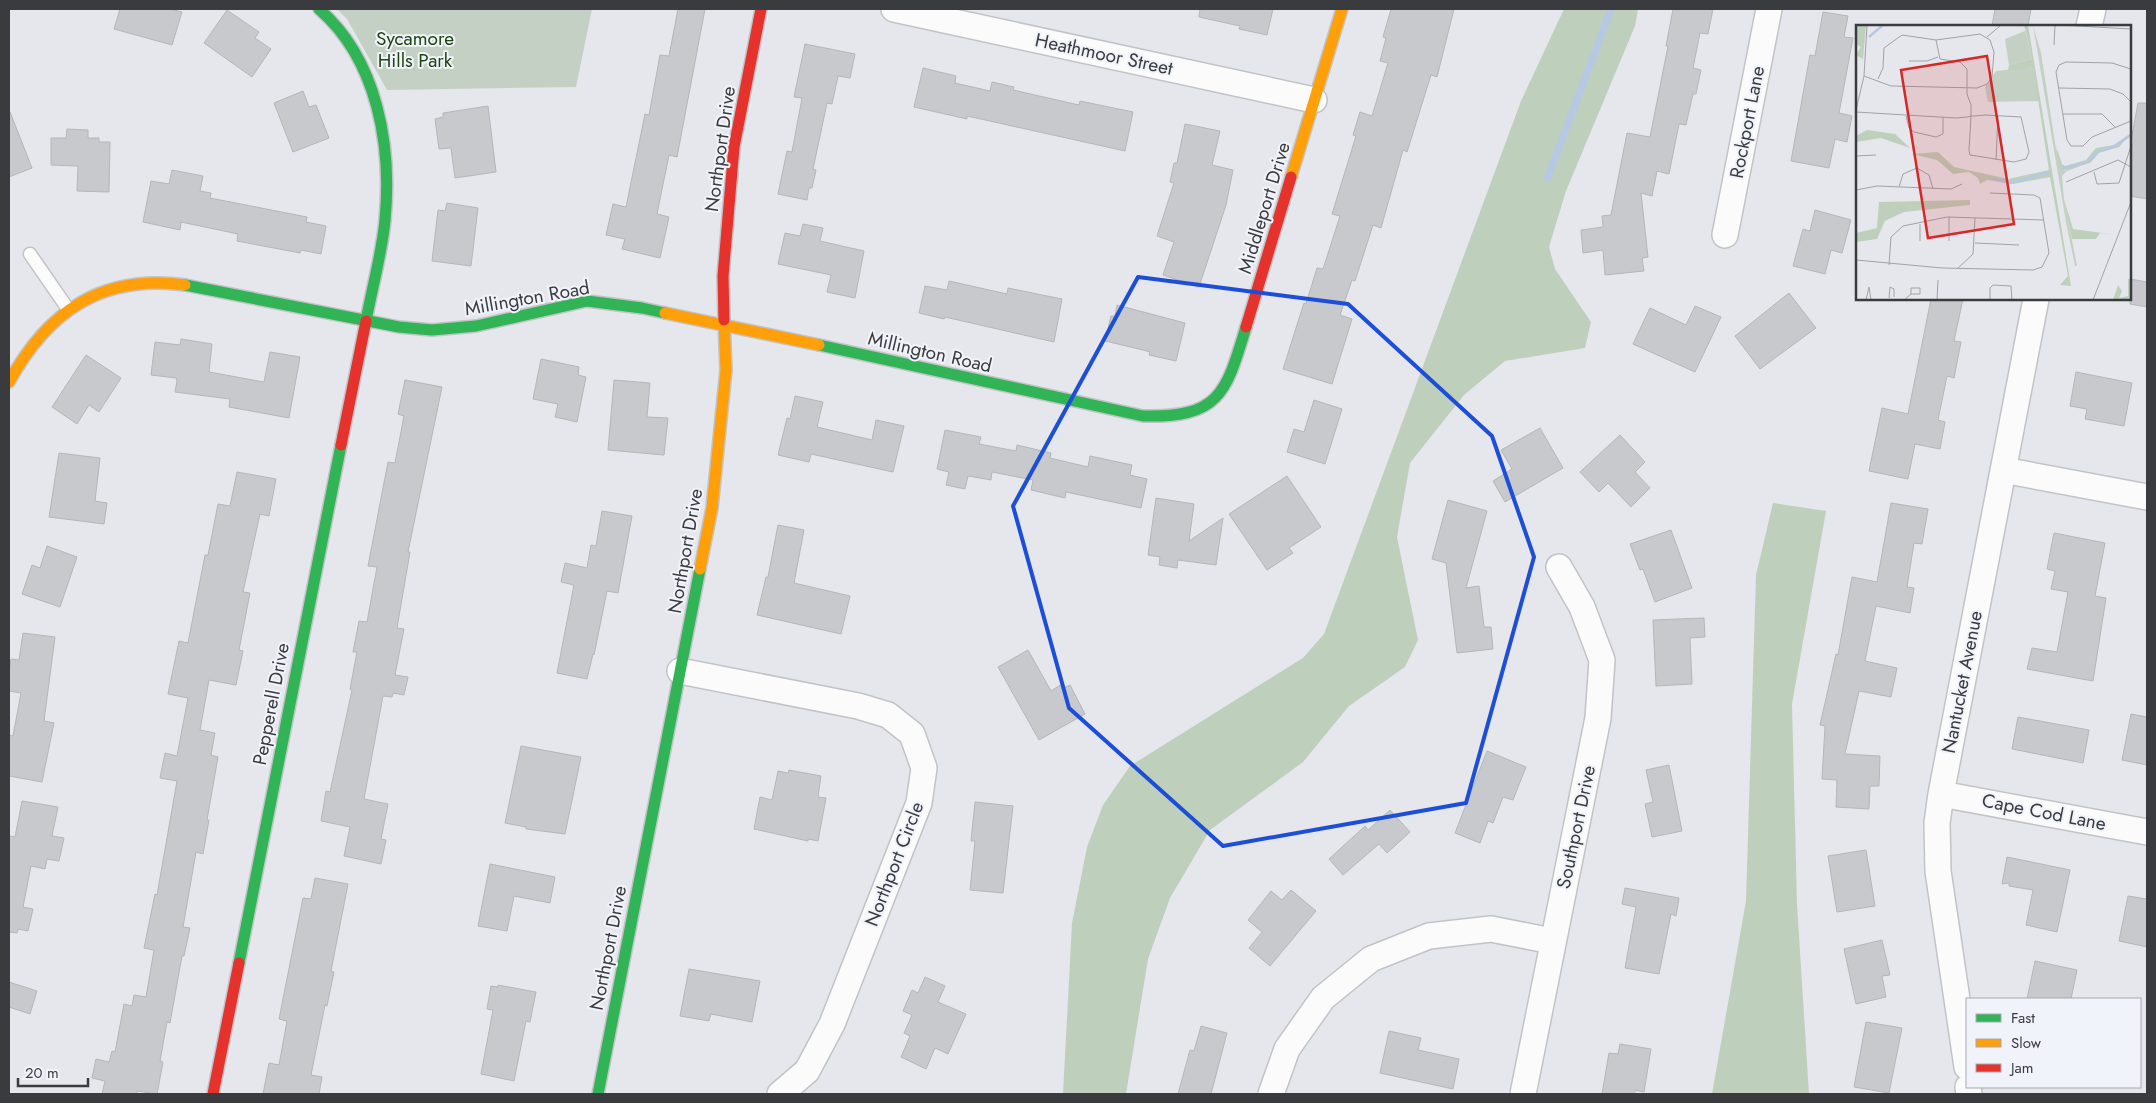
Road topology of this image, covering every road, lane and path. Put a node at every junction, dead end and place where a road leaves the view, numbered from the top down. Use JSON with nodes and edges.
{"nodes":[{"id":1,"x":319,"y":9,"type":"edge"},
{"id":2,"x":761,"y":9,"type":"edge"},
{"id":3,"x":894,"y":9,"type":"edge"},
{"id":4,"x":1342,"y":9,"type":"edge"},
{"id":5,"x":1769,"y":9,"type":"edge"},
{"id":6,"x":2093,"y":9,"type":"edge"},
{"id":7,"x":2089,"y":25,"type":"edge"},
{"id":8,"x":1314,"y":100,"type":"junction"},
{"id":9,"x":1725,"y":235,"type":"dead end"},
{"id":10,"x":30,"y":254,"type":"dead end"},
{"id":11,"x":2036,"y":300,"type":"edge"},
{"id":12,"x":68,"y":310,"type":"junction"},
{"id":13,"x":364,"y":320,"type":"junction"},
{"id":14,"x":725,"y":327,"type":"junction"},
{"id":15,"x":9,"y":382,"type":"edge"},
{"id":16,"x":1203,"y":407,"type":"joint"},
{"id":17,"x":2003,"y":470,"type":"junction"},
{"id":18,"x":2147,"y":497,"type":"edge"},
{"id":19,"x":1559,"y":567,"type":"dead end"},
{"id":20,"x":680,"y":671,"type":"junction"},
{"id":21,"x":1941,"y":794,"type":"junction"},
{"id":22,"x":2147,"y":832,"type":"edge"},
{"id":23,"x":1552,"y":940,"type":"junction"},
{"id":24,"x":1966,"y":1060,"type":"edge"},
{"id":25,"x":213,"y":1094,"type":"edge"},
{"id":26,"x":598,"y":1094,"type":"edge"},
{"id":27,"x":780,"y":1094,"type":"edge"},
{"id":28,"x":1271,"y":1094,"type":"edge"},
{"id":29,"x":1523,"y":1094,"type":"edge"}],
"edges":[{"from":1,"to":13,"type":"street","name":"Pepperell Drive"},
{"from":2,"to":14,"type":"street","name":"Northport Drive"},
{"from":3,"to":8,"type":"street","name":"Heathmoor Street"},
{"from":4,"to":8,"type":"street","name":"Middleport Drive"},
{"from":5,"to":9,"type":"street","name":"Rockport Lane"},
{"from":6,"to":7,"type":"street"},
{"from":8,"to":16,"type":"street","name":"Middleport Drive"},
{"from":10,"to":12,"type":"lane"},
{"from":11,"to":17,"type":"street","name":"Nantucket Avenue"},
{"from":12,"to":13,"type":"street","name":"Millington Road"},
{"from":12,"to":15,"type":"street","name":"Millington Road"},
{"from":13,"to":14,"type":"street","name":"Millington Road"},
{"from":13,"to":25,"type":"street","name":"Pepperell Drive"},
{"from":14,"to":16,"type":"street","name":"Millington Road"},
{"from":14,"to":20,"type":"street","name":"Northport Drive"},
{"from":17,"to":18,"type":"street"},
{"from":17,"to":21,"type":"street","name":"Nantucket Avenue"},
{"from":19,"to":23,"type":"street","name":"Southport Drive"},
{"from":20,"to":26,"type":"street","name":"Northport Drive"},
{"from":20,"to":27,"type":"street","name":"Northport Circle"},
{"from":21,"to":22,"type":"street","name":"Cape Cod Lane"},
{"from":21,"to":24,"type":"street","name":"Nantucket Avenue"},
{"from":23,"to":28,"type":"street"},
{"from":23,"to":29,"type":"street","name":"Southport Drive"}]}
